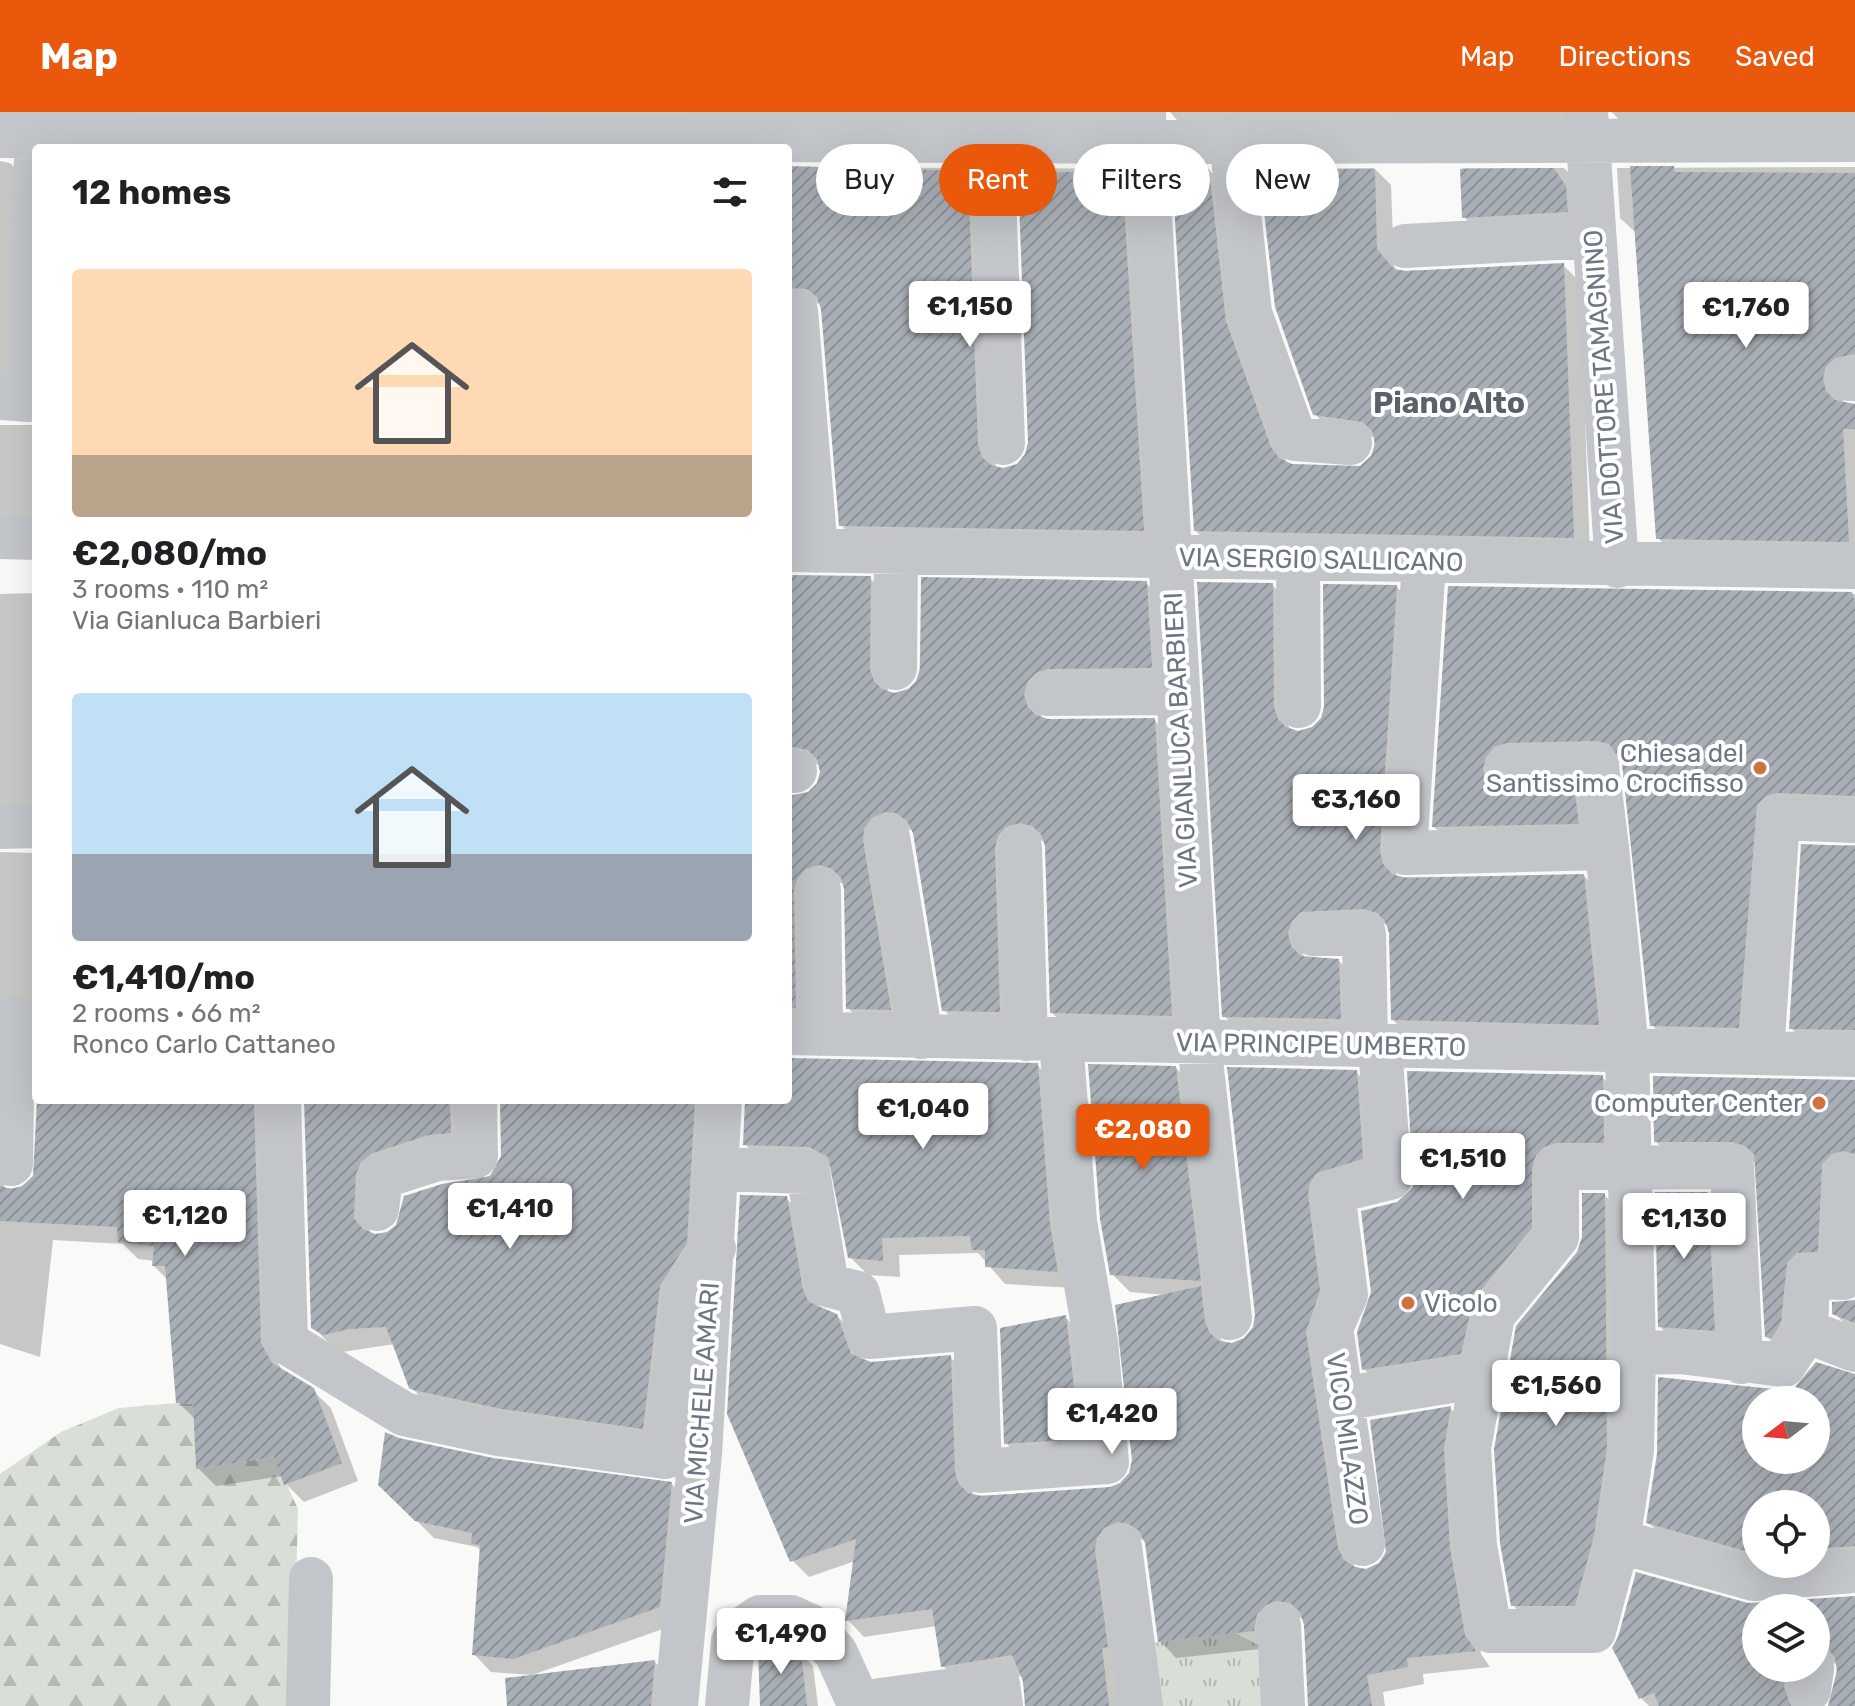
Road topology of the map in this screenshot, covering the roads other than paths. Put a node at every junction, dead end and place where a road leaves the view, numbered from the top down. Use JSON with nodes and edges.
{"nodes":[{"id":1,"x":1145,"y":126,"type":"edge"},
{"id":2,"x":1380,"y":126,"type":"edge"},
{"id":3,"x":1587,"y":126,"type":"edge"},
{"id":4,"x":1685,"y":126,"type":"edge"},
{"id":5,"x":1836,"y":131,"type":"edge"},
{"id":6,"x":698,"y":133,"type":"edge"},
{"id":7,"x":1231,"y":139,"type":"junction"},
{"id":8,"x":992,"y":140,"type":"junction"},
{"id":9,"x":275,"y":143,"type":"edge"},
{"id":10,"x":27,"y":144,"type":"edge"},
{"id":11,"x":393,"y":144,"type":"edge"},
{"id":12,"x":580,"y":144,"type":"edge"},
{"id":13,"x":1592,"y":236,"type":"junction"},
{"id":14,"x":1405,"y":246,"type":"dead end"},
{"id":15,"x":16,"y":278,"type":"edge"},
{"id":16,"x":796,"y":311,"type":"dead end"},
{"id":17,"x":0,"y":398,"type":"edge"},
{"id":18,"x":1003,"y":443,"type":"dead end"},
{"id":19,"x":1350,"y":443,"type":"dead end"},
{"id":20,"x":0,"y":537,"type":"edge"},
{"id":21,"x":32,"y":538,"type":"edge"},
{"id":22,"x":802,"y":550,"type":"edge"},
{"id":23,"x":896,"y":553,"type":"junction"},
{"id":24,"x":1171,"y":558,"type":"junction"},
{"id":25,"x":1298,"y":560,"type":"junction"},
{"id":26,"x":1424,"y":562,"type":"junction"},
{"id":27,"x":1617,"y":566,"type":"junction"},
{"id":28,"x":1855,"y":567,"type":"edge"},
{"id":29,"x":895,"y":668,"type":"dead end"},
{"id":30,"x":1178,"y":693,"type":"junction"},
{"id":31,"x":1049,"y":694,"type":"dead end"},
{"id":32,"x":1299,"y":706,"type":"dead end"},
{"id":33,"x":1508,"y":768,"type":"dead end"},
{"id":34,"x":1855,"y":821,"type":"edge"},
{"id":35,"x":32,"y":826,"type":"edge"},
{"id":36,"x":0,"y":827,"type":"edge"},
{"id":37,"x":888,"y":837,"type":"dead end"},
{"id":38,"x":1020,"y":848,"type":"dead end"},
{"id":39,"x":1607,"y":848,"type":"junction"},
{"id":40,"x":819,"y":890,"type":"dead end"},
{"id":41,"x":1313,"y":934,"type":"dead end"},
{"id":42,"x":16,"y":1018,"type":"edge"},
{"id":43,"x":804,"y":1034,"type":"edge"},
{"id":44,"x":921,"y":1037,"type":"junction"},
{"id":45,"x":1044,"y":1040,"type":"junction"},
{"id":46,"x":1199,"y":1043,"type":"junction"},
{"id":47,"x":1373,"y":1046,"type":"junction"},
{"id":48,"x":1627,"y":1050,"type":"junction"},
{"id":49,"x":1762,"y":1053,"type":"junction"},
{"id":50,"x":1855,"y":1055,"type":"edge"},
{"id":51,"x":279,"y":1104,"type":"edge"},
{"id":52,"x":475,"y":1104,"type":"edge"},
{"id":53,"x":720,"y":1104,"type":"edge"},
{"id":54,"x":11,"y":1164,"type":"dead end"},
{"id":55,"x":719,"y":1169,"type":"junction"},
{"id":56,"x":1628,"y":1170,"type":"junction"},
{"id":57,"x":1844,"y":1176,"type":"dead end"},
{"id":58,"x":377,"y":1209,"type":"dead end"},
{"id":59,"x":714,"y":1248,"type":"junction"},
{"id":60,"x":1230,"y":1318,"type":"dead end"},
{"id":61,"x":1806,"y":1331,"type":"junction"},
{"id":62,"x":1855,"y":1350,"type":"edge"},
{"id":63,"x":1634,"y":1353,"type":"junction"},
{"id":64,"x":1741,"y":1362,"type":"junction"},
{"id":65,"x":1482,"y":1376,"type":"junction"},
{"id":66,"x":1340,"y":1399,"type":"junction"},
{"id":67,"x":1618,"y":1541,"type":"junction"},
{"id":68,"x":1363,"y":1544,"type":"dead end"},
{"id":69,"x":1120,"y":1547,"type":"dead end"},
{"id":70,"x":1855,"y":1571,"type":"edge"},
{"id":71,"x":311,"y":1579,"type":"dead end"},
{"id":72,"x":1787,"y":1593,"type":"edge"},
{"id":73,"x":1279,"y":1626,"type":"dead end"},
{"id":74,"x":859,"y":1704,"type":"edge"},
{"id":75,"x":308,"y":1706,"type":"edge"},
{"id":76,"x":676,"y":1706,"type":"edge"},
{"id":77,"x":727,"y":1706,"type":"edge"},
{"id":78,"x":1001,"y":1706,"type":"edge"},
{"id":79,"x":1141,"y":1706,"type":"edge"},
{"id":80,"x":1283,"y":1706,"type":"edge"}],
"edges":[{"from":1,"to":7,"type":"street"},
{"from":1,"to":8,"type":"street"},
{"from":1,"to":24,"type":"street","name":"VIA GIANLUCA BARBIERI"},
{"from":2,"to":3,"type":"street"},
{"from":2,"to":7,"type":"street"},
{"from":3,"to":4,"type":"street"},
{"from":3,"to":13,"type":"street","name":"VIA DOTTORE TAMAGNINO"},
{"from":4,"to":5,"type":"street"},
{"from":6,"to":8,"type":"street"},
{"from":6,"to":12,"type":"street"},
{"from":7,"to":19,"type":"street"},
{"from":8,"to":18,"type":"street"},
{"from":9,"to":10,"type":"street"},
{"from":9,"to":11,"type":"street"},
{"from":10,"to":15,"type":"street"},
{"from":11,"to":12,"type":"street"},
{"from":13,"to":14,"type":"street"},
{"from":13,"to":27,"type":"street","name":"VIA DOTTORE TAMAGNINO"},
{"from":15,"to":17,"type":"street"},
{"from":16,"to":22,"type":"street"},
{"from":20,"to":21,"type":"street"},
{"from":22,"to":23,"type":"street","name":"VIA SERGIO SALLICANO"},
{"from":23,"to":24,"type":"street","name":"VIA SERGIO SALLICANO"},
{"from":23,"to":29,"type":"street"},
{"from":24,"to":25,"type":"street","name":"VIA SERGIO SALLICANO"},
{"from":24,"to":30,"type":"street","name":"VIA GIANLUCA BARBIERI"},
{"from":25,"to":26,"type":"street","name":"VIA SERGIO SALLICANO"},
{"from":25,"to":32,"type":"street"},
{"from":26,"to":27,"type":"street","name":"VIA SERGIO SALLICANO"},
{"from":26,"to":39,"type":"street"},
{"from":27,"to":28,"type":"street","name":"VIA SERGIO SALLICANO"},
{"from":30,"to":31,"type":"street"},
{"from":30,"to":46,"type":"street","name":"VIA GIANLUCA BARBIERI"},
{"from":33,"to":39,"type":"street"},
{"from":34,"to":49,"type":"street"},
{"from":35,"to":36,"type":"street"},
{"from":37,"to":44,"type":"street"},
{"from":38,"to":45,"type":"street"},
{"from":39,"to":48,"type":"street"},
{"from":40,"to":43,"type":"street"},
{"from":41,"to":47,"type":"street"},
{"from":42,"to":54,"type":"street"},
{"from":43,"to":44,"type":"street","name":"VIA PRINCIPE UMBERTO"},
{"from":44,"to":45,"type":"street","name":"VIA PRINCIPE UMBERTO"},
{"from":45,"to":46,"type":"street","name":"VIA PRINCIPE UMBERTO"},
{"from":45,"to":55,"type":"street"},
{"from":46,"to":47,"type":"street","name":"VIA PRINCIPE UMBERTO"},
{"from":46,"to":60,"type":"street","name":"VIA GIANLUCA BARBIERI"},
{"from":47,"to":48,"type":"street","name":"VIA PRINCIPE UMBERTO"},
{"from":47,"to":66,"type":"street","name":"VICO MILAZZO"},
{"from":48,"to":49,"type":"street","name":"VIA PRINCIPE UMBERTO"},
{"from":48,"to":56,"type":"street"},
{"from":49,"to":50,"type":"street","name":"VIA PRINCIPE UMBERTO"},
{"from":51,"to":59,"type":"street"},
{"from":52,"to":58,"type":"street"},
{"from":53,"to":55,"type":"street","name":"VIA MICHELE AMARI"},
{"from":55,"to":59,"type":"street","name":"VIA MICHELE AMARI"},
{"from":56,"to":63,"type":"street"},
{"from":56,"to":64,"type":"street"},
{"from":56,"to":65,"type":"street"},
{"from":57,"to":61,"type":"street"},
{"from":59,"to":76,"type":"street","name":"VIA MICHELE AMARI"},
{"from":61,"to":62,"type":"street"},
{"from":61,"to":64,"type":"street"},
{"from":63,"to":64,"type":"street"},
{"from":63,"to":67,"type":"street"},
{"from":65,"to":66,"type":"street"},
{"from":65,"to":67,"type":"street"},
{"from":66,"to":68,"type":"street","name":"VICO MILAZZO"},
{"from":67,"to":72,"type":"street"},
{"from":69,"to":79,"type":"street"},
{"from":70,"to":72,"type":"street"},
{"from":71,"to":75,"type":"street"},
{"from":73,"to":80,"type":"street"},
{"from":74,"to":77,"type":"street"},
{"from":74,"to":78,"type":"street"}]}
